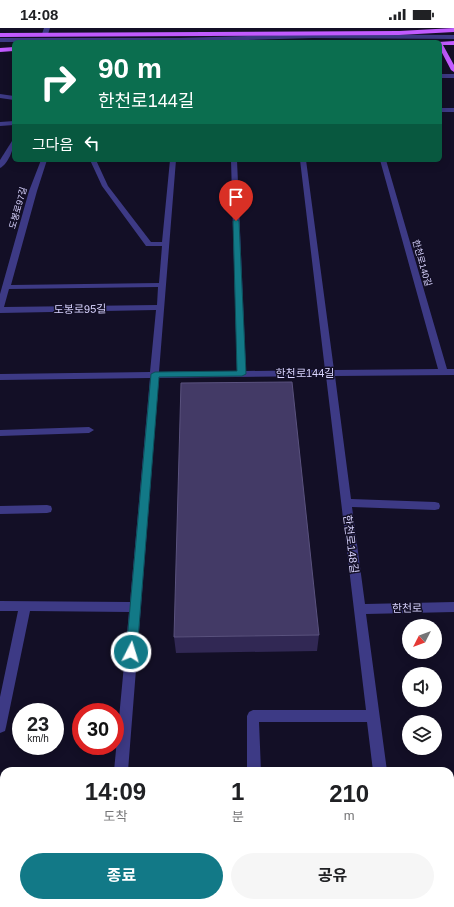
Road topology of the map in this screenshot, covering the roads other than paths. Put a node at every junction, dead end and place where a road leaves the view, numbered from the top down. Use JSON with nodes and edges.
{"nodes":[{"id":1,"x":47,"y":28,"type":"edge"},
{"id":2,"x":432,"y":29,"type":"edge"},
{"id":3,"x":454,"y":30,"type":"edge"},
{"id":4,"x":45,"y":34,"type":"junction"},
{"id":5,"x":0,"y":35,"type":"edge"},
{"id":6,"x":454,"y":37,"type":"edge"},
{"id":7,"x":157,"y":40,"type":"edge"},
{"id":8,"x":292,"y":40,"type":"edge"},
{"id":9,"x":413,"y":40,"type":"edge"},
{"id":10,"x":414,"y":40,"type":"edge"},
{"id":11,"x":438,"y":40,"type":"edge"},
{"id":12,"x":442,"y":40,"type":"edge"},
{"id":13,"x":442,"y":41,"type":"edge"},
{"id":14,"x":454,"y":41,"type":"edge"},
{"id":15,"x":0,"y":42,"type":"edge"},
{"id":16,"x":12,"y":42,"type":"edge"},
{"id":17,"x":12,"y":44,"type":"edge"},
{"id":18,"x":442,"y":48,"type":"edge"},
{"id":19,"x":12,"y":49,"type":"edge"},
{"id":20,"x":0,"y":50,"type":"edge"},
{"id":21,"x":454,"y":70,"type":"edge"},
{"id":22,"x":442,"y":76,"type":"edge"},
{"id":23,"x":454,"y":76,"type":"edge"},
{"id":24,"x":0,"y":96,"type":"edge"},
{"id":25,"x":12,"y":98,"type":"edge"},
{"id":26,"x":442,"y":110,"type":"edge"},
{"id":27,"x":454,"y":110,"type":"edge"},
{"id":28,"x":12,"y":123,"type":"edge"},
{"id":29,"x":0,"y":124,"type":"edge"},
{"id":30,"x":12,"y":145,"type":"edge"},
{"id":31,"x":4,"y":156,"type":"edge"},
{"id":32,"x":43,"y":162,"type":"edge"},
{"id":33,"x":94,"y":162,"type":"edge"},
{"id":34,"x":174,"y":162,"type":"edge"},
{"id":35,"x":234,"y":162,"type":"edge"},
{"id":36,"x":302,"y":162,"type":"edge"},
{"id":37,"x":384,"y":162,"type":"edge"},
{"id":38,"x":0,"y":166,"type":"edge"},
{"id":39,"x":167,"y":244,"type":"junction"},
{"id":40,"x":162,"y":285,"type":"junction"},
{"id":41,"x":6,"y":287,"type":"junction"},
{"id":42,"x":160,"y":308,"type":"junction"},
{"id":43,"x":0,"y":309,"type":"edge"},
{"id":44,"x":442,"y":372,"type":"junction"},
{"id":45,"x":454,"y":372,"type":"edge"},
{"id":46,"x":329,"y":373,"type":"junction"},
{"id":47,"x":155,"y":374,"type":"junction"},
{"id":48,"x":242,"y":374,"type":"junction"},
{"id":49,"x":0,"y":377,"type":"edge"},
{"id":50,"x":89,"y":430,"type":"dead end"},
{"id":51,"x":0,"y":434,"type":"edge"},
{"id":52,"x":346,"y":503,"type":"junction"},
{"id":53,"x":435,"y":506,"type":"dead end"},
{"id":54,"x":47,"y":509,"type":"dead end"},
{"id":55,"x":0,"y":510,"type":"edge"},
{"id":56,"x":0,"y":606,"type":"edge"},
{"id":57,"x":24,"y":606,"type":"junction"},
{"id":58,"x":135,"y":607,"type":"junction"},
{"id":59,"x":454,"y":607,"type":"edge"},
{"id":60,"x":360,"y":609,"type":"junction"},
{"id":61,"x":373,"y":716,"type":"junction"},
{"id":62,"x":0,"y":727,"type":"edge"},
{"id":63,"x":121,"y":767,"type":"edge"},
{"id":64,"x":254,"y":767,"type":"edge"},
{"id":65,"x":379,"y":767,"type":"edge"}],
"edges":[{"from":1,"to":4,"type":"street"},
{"from":2,"to":3,"type":"main road"},
{"from":2,"to":4,"type":"main road"},
{"from":2,"to":11,"type":"main road"},
{"from":4,"to":5,"type":"main road"},
{"from":6,"to":12,"type":"street"},
{"from":7,"to":9,"type":"street"},
{"from":8,"to":10,"type":"street"},
{"from":13,"to":14,"type":"main road"},
{"from":15,"to":16,"type":"street"},
{"from":15,"to":17,"type":"street"},
{"from":18,"to":21,"type":"main road"},
{"from":19,"to":20,"type":"main road"},
{"from":22,"to":23,"type":"street"},
{"from":24,"to":25,"type":"street"},
{"from":26,"to":27,"type":"street"},
{"from":28,"to":29,"type":"street"},
{"from":30,"to":31,"type":"street"},
{"from":31,"to":38,"type":"street"},
{"from":32,"to":41,"type":"street","name":"도봉로97길"},
{"from":33,"to":39,"type":"street"},
{"from":34,"to":39,"type":"street"},
{"from":35,"to":48,"type":"street"},
{"from":36,"to":46,"type":"street"},
{"from":37,"to":44,"type":"street","name":"한천로140길"},
{"from":39,"to":40,"type":"street"},
{"from":40,"to":41,"type":"street","name":"도봉로95길"},
{"from":40,"to":42,"type":"street"},
{"from":41,"to":43,"type":"street","name":"도봉로97길"},
{"from":42,"to":43,"type":"street","name":"도봉로95길"},
{"from":42,"to":47,"type":"street"},
{"from":44,"to":45,"type":"street","name":"한천로144길"},
{"from":44,"to":46,"type":"street","name":"한천로144길"},
{"from":46,"to":48,"type":"street","name":"한천로144길"},
{"from":46,"to":52,"type":"street","name":"한천로148길"},
{"from":47,"to":48,"type":"street","name":"한천로144길"},
{"from":47,"to":49,"type":"street","name":"한천로144길"},
{"from":47,"to":58,"type":"street"},
{"from":50,"to":51,"type":"street"},
{"from":52,"to":53,"type":"street"},
{"from":52,"to":60,"type":"street","name":"한천로148길"},
{"from":54,"to":55,"type":"street"},
{"from":56,"to":57,"type":"street"},
{"from":57,"to":58,"type":"street"},
{"from":57,"to":62,"type":"street"},
{"from":58,"to":63,"type":"street"},
{"from":59,"to":60,"type":"street","name":"한천로"},
{"from":60,"to":61,"type":"street","name":"한천로148길"},
{"from":61,"to":64,"type":"street"},
{"from":61,"to":65,"type":"street","name":"한천로148길"}]}
